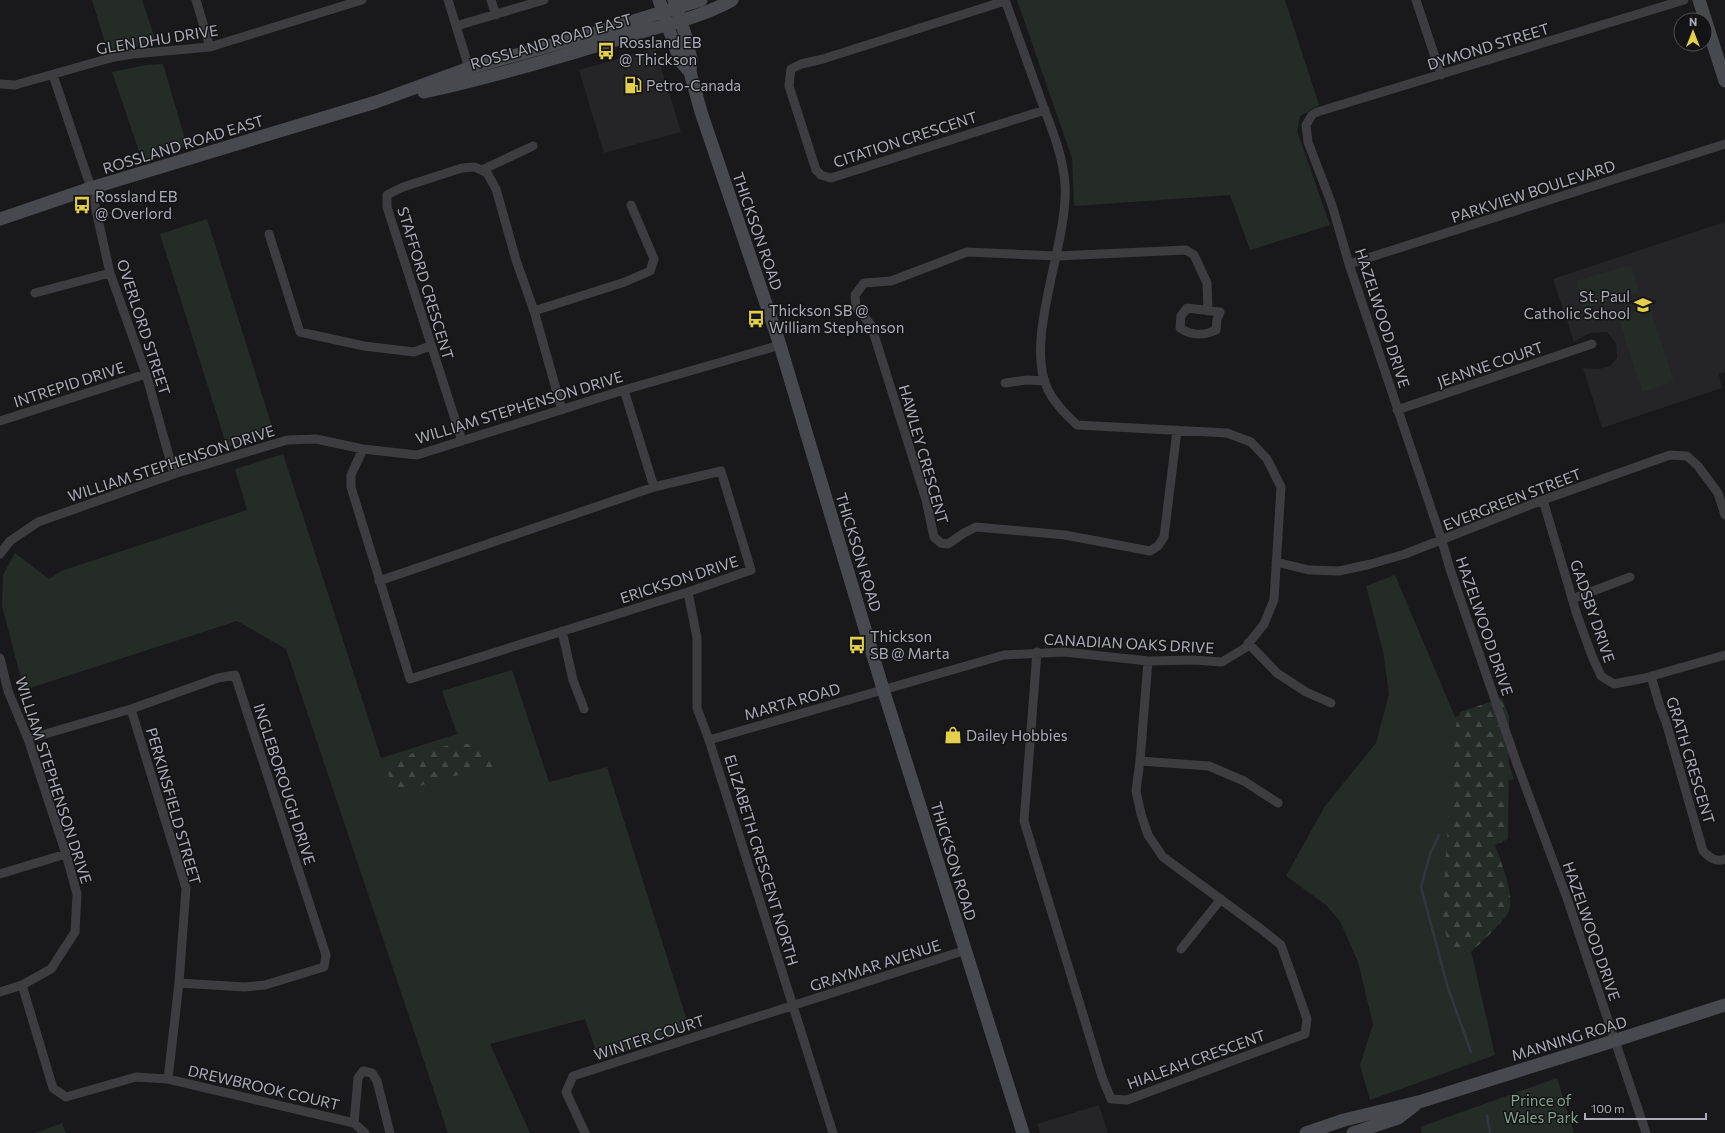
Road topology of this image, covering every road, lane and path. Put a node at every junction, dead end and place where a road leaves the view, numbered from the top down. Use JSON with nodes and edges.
{"nodes":[{"id":1,"x":196,"y":0,"type":"edge"},
{"id":2,"x":362,"y":0,"type":"edge"},
{"id":3,"x":448,"y":0,"type":"edge"},
{"id":4,"x":491,"y":0,"type":"edge"},
{"id":5,"x":542,"y":0,"type":"edge"},
{"id":6,"x":701,"y":0,"type":"edge"},
{"id":7,"x":732,"y":0,"type":"edge"},
{"id":8,"x":1005,"y":0,"type":"edge"},
{"id":9,"x":1416,"y":0,"type":"edge"},
{"id":10,"x":1684,"y":0,"type":"edge"},
{"id":11,"x":1699,"y":0,"type":"edge"},
{"id":12,"x":345,"y":3,"type":"edge"},
{"id":13,"x":677,"y":9,"type":"edge"},
{"id":14,"x":663,"y":12,"type":"edge"},
{"id":15,"x":496,"y":15,"type":"junction"},
{"id":16,"x":456,"y":26,"type":"junction"},
{"id":17,"x":210,"y":47,"type":"junction"},
{"id":18,"x":469,"y":68,"type":"junction"},
{"id":19,"x":690,"y":72,"type":"junction"},
{"id":20,"x":53,"y":75,"type":"junction"},
{"id":21,"x":1441,"y":75,"type":"junction"},
{"id":22,"x":1725,"y":81,"type":"edge"},
{"id":23,"x":0,"y":84,"type":"edge"},
{"id":24,"x":376,"y":102,"type":"junction"},
{"id":25,"x":1045,"y":110,"type":"junction"},
{"id":26,"x":1306,"y":125,"type":"joint"},
{"id":27,"x":1725,"y":144,"type":"edge"},
{"id":28,"x":533,"y":146,"type":"dead end"},
{"id":29,"x":482,"y":170,"type":"junction"},
{"id":30,"x":91,"y":188,"type":"junction"},
{"id":31,"x":631,"y":205,"type":"dead end"},
{"id":32,"x":0,"y":219,"type":"edge"},
{"id":33,"x":269,"y":234,"type":"dead end"},
{"id":34,"x":1057,"y":256,"type":"junction"},
{"id":35,"x":1349,"y":264,"type":"junction"},
{"id":36,"x":110,"y":273,"type":"junction"},
{"id":37,"x":35,"y":293,"type":"dead end"},
{"id":38,"x":534,"y":312,"type":"junction"},
{"id":39,"x":1208,"y":312,"type":"dead end"},
{"id":40,"x":1592,"y":344,"type":"dead end"},
{"id":41,"x":780,"y":345,"type":"junction"},
{"id":42,"x":430,"y":346,"type":"junction"},
{"id":43,"x":146,"y":374,"type":"junction"},
{"id":44,"x":1045,"y":381,"type":"junction"},
{"id":45,"x":1005,"y":383,"type":"dead end"},
{"id":46,"x":624,"y":390,"type":"junction"},
{"id":47,"x":562,"y":410,"type":"junction"},
{"id":48,"x":1397,"y":410,"type":"junction"},
{"id":49,"x":0,"y":421,"type":"edge"},
{"id":50,"x":1177,"y":430,"type":"junction"},
{"id":51,"x":462,"y":441,"type":"junction"},
{"id":52,"x":363,"y":448,"type":"junction"},
{"id":53,"x":174,"y":474,"type":"junction"},
{"id":54,"x":654,"y":487,"type":"junction"},
{"id":55,"x":1542,"y":500,"type":"junction"},
{"id":56,"x":1725,"y":515,"type":"edge"},
{"id":57,"x":1442,"y":541,"type":"junction"},
{"id":58,"x":0,"y":553,"type":"edge"},
{"id":59,"x":1276,"y":562,"type":"junction"},
{"id":60,"x":1630,"y":577,"type":"dead end"},
{"id":61,"x":379,"y":581,"type":"junction"},
{"id":62,"x":688,"y":592,"type":"junction"},
{"id":63,"x":1572,"y":599,"type":"junction"},
{"id":64,"x":562,"y":631,"type":"junction"},
{"id":65,"x":1248,"y":643,"type":"junction"},
{"id":66,"x":1037,"y":652,"type":"junction"},
{"id":67,"x":1725,"y":654,"type":"edge"},
{"id":68,"x":0,"y":658,"type":"edge"},
{"id":69,"x":1148,"y":660,"type":"junction"},
{"id":70,"x":1651,"y":676,"type":"junction"},
{"id":71,"x":883,"y":689,"type":"junction"},
{"id":72,"x":1331,"y":702,"type":"dead end"},
{"id":73,"x":131,"y":709,"type":"junction"},
{"id":74,"x":584,"y":709,"type":"dead end"},
{"id":75,"x":28,"y":739,"type":"junction"},
{"id":76,"x":709,"y":740,"type":"junction"},
{"id":77,"x":1140,"y":761,"type":"junction"},
{"id":78,"x":1278,"y":803,"type":"dead end"},
{"id":79,"x":66,"y":854,"type":"junction"},
{"id":80,"x":1725,"y":859,"type":"edge"},
{"id":81,"x":0,"y":874,"type":"edge"},
{"id":82,"x":1221,"y":899,"type":"junction"},
{"id":83,"x":1181,"y":949,"type":"dead end"},
{"id":84,"x":966,"y":950,"type":"junction"},
{"id":85,"x":179,"y":983,"type":"junction"},
{"id":86,"x":22,"y":985,"type":"junction"},
{"id":87,"x":0,"y":992,"type":"edge"},
{"id":88,"x":792,"y":1005,"type":"junction"},
{"id":89,"x":1725,"y":1005,"type":"edge"},
{"id":90,"x":1614,"y":1041,"type":"junction"},
{"id":91,"x":168,"y":1079,"type":"junction"},
{"id":92,"x":1422,"y":1101,"type":"junction"},
{"id":93,"x":354,"y":1123,"type":"junction"},
{"id":94,"x":365,"y":1133,"type":"edge"},
{"id":95,"x":390,"y":1133,"type":"edge"},
{"id":96,"x":585,"y":1133,"type":"edge"},
{"id":97,"x":833,"y":1133,"type":"edge"},
{"id":98,"x":1024,"y":1133,"type":"edge"},
{"id":99,"x":1306,"y":1133,"type":"edge"},
{"id":100,"x":1353,"y":1133,"type":"edge"},
{"id":101,"x":1646,"y":1133,"type":"edge"}],
"edges":[{"from":1,"to":17,"type":"street"},
{"from":2,"to":12,"type":"street","name":"GLEN DHU DRIVE"},
{"from":3,"to":16,"type":"street"},
{"from":4,"to":15,"type":"street"},
{"from":5,"to":15,"type":"street"},
{"from":6,"to":13,"type":"main road","name":"ROSSLAND ROAD EAST"},
{"from":7,"to":13,"type":"main road","name":"ROSSLAND ROAD EAST"},
{"from":8,"to":25,"type":"street","name":"CANADIAN OAKS DRIVE"},
{"from":8,"to":25,"type":"street","name":"CITATION CRESCENT"},
{"from":9,"to":21,"type":"street"},
{"from":10,"to":21,"type":"street","name":"DYMOND STREET"},
{"from":11,"to":22,"type":"main road"},
{"from":12,"to":17,"type":"street","name":"GLEN DHU DRIVE"},
{"from":13,"to":14,"type":"main road","name":"ROSSLAND ROAD EAST"},
{"from":13,"to":19,"type":"main road","name":"THICKSON ROAD"},
{"from":14,"to":18,"type":"main road","name":"ROSSLAND ROAD EAST"},
{"from":14,"to":19,"type":"main road","name":"THICKSON ROAD"},
{"from":14,"to":24,"type":"main road","name":"ROSSLAND ROAD EAST"},
{"from":15,"to":16,"type":"street"},
{"from":16,"to":18,"type":"street"},
{"from":17,"to":20,"type":"street","name":"GLEN DHU DRIVE"},
{"from":18,"to":24,"type":"main road","name":"ROSSLAND ROAD EAST"},
{"from":19,"to":41,"type":"main road","name":"THICKSON ROAD"},
{"from":20,"to":23,"type":"street","name":"GLEN DHU DRIVE"},
{"from":20,"to":30,"type":"street","name":"OVERLORD STREET"},
{"from":21,"to":26,"type":"street","name":"DYMOND STREET"},
{"from":24,"to":30,"type":"main road","name":"ROSSLAND ROAD EAST"},
{"from":25,"to":34,"type":"street","name":"CANADIAN OAKS DRIVE"},
{"from":26,"to":35,"type":"street","name":"HAZELWOOD DRIVE"},
{"from":27,"to":35,"type":"street","name":"PARKVIEW BOULEVARD"},
{"from":28,"to":29,"type":"street"},
{"from":29,"to":38,"type":"street"},
{"from":29,"to":42,"type":"street","name":"STAFFORD CRESCENT"},
{"from":30,"to":32,"type":"main road","name":"ROSSLAND ROAD EAST"},
{"from":30,"to":36,"type":"street","name":"OVERLORD STREET"},
{"from":31,"to":38,"type":"street"},
{"from":33,"to":42,"type":"street"},
{"from":34,"to":39,"type":"street"},
{"from":34,"to":44,"type":"street","name":"CANADIAN OAKS DRIVE"},
{"from":34,"to":50,"type":"street","name":"HAWLEY CRESCENT"},
{"from":35,"to":48,"type":"street","name":"HAZELWOOD DRIVE"},
{"from":36,"to":37,"type":"street"},
{"from":36,"to":43,"type":"street","name":"OVERLORD STREET"},
{"from":38,"to":47,"type":"street"},
{"from":40,"to":48,"type":"street","name":"JEANNE COURT"},
{"from":41,"to":46,"type":"street","name":"WILLIAM STEPHENSON DRIVE"},
{"from":41,"to":71,"type":"main road","name":"THICKSON ROAD"},
{"from":42,"to":51,"type":"street","name":"STAFFORD CRESCENT"},
{"from":43,"to":49,"type":"street","name":"INTREPID DRIVE"},
{"from":43,"to":53,"type":"street","name":"OVERLORD STREET"},
{"from":44,"to":45,"type":"street"},
{"from":44,"to":50,"type":"street","name":"CANADIAN OAKS DRIVE"},
{"from":46,"to":47,"type":"street","name":"WILLIAM STEPHENSON DRIVE"},
{"from":46,"to":54,"type":"street"},
{"from":47,"to":51,"type":"street","name":"WILLIAM STEPHENSON DRIVE"},
{"from":48,"to":57,"type":"street","name":"HAZELWOOD DRIVE"},
{"from":50,"to":59,"type":"street","name":"CANADIAN OAKS DRIVE"},
{"from":51,"to":52,"type":"street","name":"WILLIAM STEPHENSON DRIVE"},
{"from":52,"to":53,"type":"street","name":"WILLIAM STEPHENSON DRIVE"},
{"from":52,"to":61,"type":"street","name":"ERICKSON DRIVE"},
{"from":53,"to":58,"type":"street","name":"WILLIAM STEPHENSON DRIVE"},
{"from":54,"to":61,"type":"street","name":"ERICKSON DRIVE"},
{"from":54,"to":62,"type":"street","name":"ERICKSON DRIVE"},
{"from":55,"to":56,"type":"street","name":"EVERGREEN STREET"},
{"from":55,"to":57,"type":"street","name":"EVERGREEN STREET"},
{"from":55,"to":63,"type":"street","name":"GADSBY DRIVE"},
{"from":57,"to":59,"type":"street","name":"EVERGREEN STREET"},
{"from":57,"to":90,"type":"street","name":"HAZELWOOD DRIVE"},
{"from":59,"to":65,"type":"street","name":"CANADIAN OAKS DRIVE"},
{"from":60,"to":63,"type":"street"},
{"from":61,"to":64,"type":"street","name":"ERICKSON DRIVE"},
{"from":62,"to":64,"type":"street","name":"ERICKSON DRIVE"},
{"from":62,"to":76,"type":"street","name":"ELIZABETH CRESCENT NORTH"},
{"from":63,"to":70,"type":"street","name":"GADSBY DRIVE"},
{"from":64,"to":74,"type":"street"},
{"from":65,"to":69,"type":"street","name":"CANADIAN OAKS DRIVE"},
{"from":65,"to":72,"type":"street"},
{"from":66,"to":69,"type":"street","name":"CANADIAN OAKS DRIVE"},
{"from":66,"to":71,"type":"street","name":"CANADIAN OAKS DRIVE"},
{"from":66,"to":82,"type":"street","name":"HIALEAH CRESCENT"},
{"from":67,"to":70,"type":"street","name":"GADSBY DRIVE"},
{"from":68,"to":75,"type":"street","name":"WILLIAM STEPHENSON DRIVE"},
{"from":69,"to":77,"type":"street","name":"HIALEAH CRESCENT"},
{"from":70,"to":80,"type":"street","name":"GRATH CRESCENT"},
{"from":71,"to":76,"type":"street","name":"MARTA ROAD"},
{"from":71,"to":84,"type":"main road","name":"THICKSON ROAD"},
{"from":73,"to":75,"type":"street","name":"INGLEBOROUGH DRIVE"},
{"from":73,"to":85,"type":"street","name":"PERKINSFIELD STREET"},
{"from":73,"to":85,"type":"street","name":"INGLEBOROUGH DRIVE"},
{"from":75,"to":79,"type":"street","name":"WILLIAM STEPHENSON DRIVE"},
{"from":76,"to":88,"type":"street","name":"ELIZABETH CRESCENT NORTH"},
{"from":77,"to":78,"type":"street"},
{"from":77,"to":82,"type":"street","name":"HIALEAH CRESCENT"},
{"from":79,"to":81,"type":"street"},
{"from":79,"to":86,"type":"street","name":"WILLIAM STEPHENSON DRIVE"},
{"from":82,"to":83,"type":"street"},
{"from":84,"to":88,"type":"street","name":"GRAYMAR AVENUE"},
{"from":84,"to":98,"type":"main road","name":"THICKSON ROAD"},
{"from":85,"to":91,"type":"street","name":"PERKINSFIELD STREET"},
{"from":86,"to":87,"type":"street","name":"WILLIAM STEPHENSON DRIVE"},
{"from":86,"to":91,"type":"street","name":"DREWBROOK COURT"},
{"from":88,"to":96,"type":"street","name":"WINTER COURT"},
{"from":88,"to":97,"type":"street","name":"ELIZABETH CRESCENT NORTH"},
{"from":89,"to":90,"type":"main road","name":"MANNING ROAD"},
{"from":90,"to":92,"type":"main road","name":"MANNING ROAD"},
{"from":90,"to":101,"type":"street","name":"HAZELWOOD DRIVE"},
{"from":91,"to":93,"type":"street","name":"DREWBROOK COURT"},
{"from":92,"to":99,"type":"main road","name":"MANNING ROAD"},
{"from":92,"to":100,"type":"main road","name":"MANNING ROAD"},
{"from":93,"to":94,"type":"street","name":"DREWBROOK COURT"},
{"from":93,"to":95,"type":"street","name":"DREWBROOK COURT"}]}
